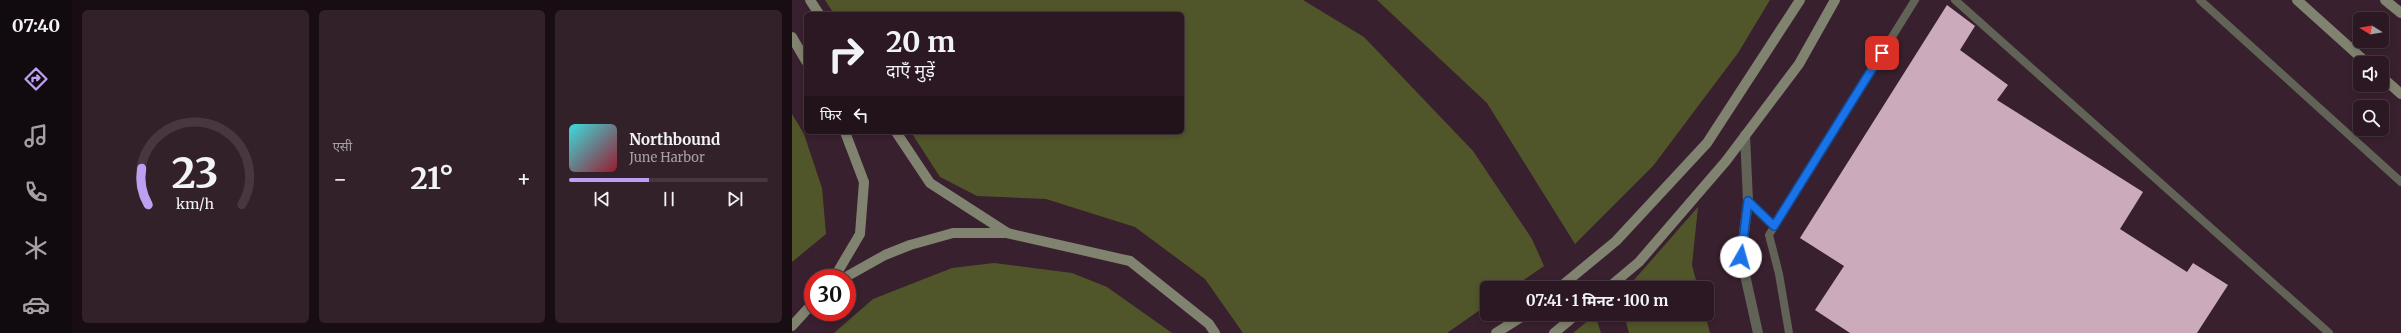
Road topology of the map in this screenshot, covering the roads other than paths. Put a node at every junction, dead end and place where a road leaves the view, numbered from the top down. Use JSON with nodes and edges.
{"nodes":[{"id":1,"x":810,"y":0,"type":"edge"},
{"id":2,"x":1800,"y":0,"type":"edge"},
{"id":3,"x":1835,"y":0,"type":"edge"},
{"id":4,"x":1915,"y":0,"type":"edge"},
{"id":5,"x":1955,"y":0,"type":"edge"},
{"id":6,"x":2200,"y":0,"type":"edge"},
{"id":7,"x":2297,"y":0,"type":"edge"},
{"id":8,"x":2385,"y":0,"type":"edge"},
{"id":9,"x":818,"y":12,"type":"edge"},
{"id":10,"x":2401,"y":13,"type":"edge"},
{"id":11,"x":792,"y":37,"type":"edge"},
{"id":12,"x":2359,"y":56,"type":"edge"},
{"id":13,"x":804,"y":58,"type":"edge"},
{"id":14,"x":2389,"y":83,"type":"edge"},
{"id":15,"x":2401,"y":94,"type":"edge"},
{"id":16,"x":846,"y":134,"type":"edge"},
{"id":17,"x":897,"y":134,"type":"edge"},
{"id":18,"x":1745,"y":135,"type":"junction"},
{"id":19,"x":2401,"y":182,"type":"edge"},
{"id":20,"x":1748,"y":201,"type":"junction"},
{"id":21,"x":1774,"y":226,"type":"junction"},
{"id":22,"x":1007,"y":233,"type":"junction"},
{"id":23,"x":839,"y":269,"type":"edge"},
{"id":24,"x":856,"y":271,"type":"edge"},
{"id":25,"x":1567,"y":281,"type":"edge"},
{"id":26,"x":1616,"y":281,"type":"edge"},
{"id":27,"x":804,"y":313,"type":"edge"},
{"id":28,"x":1515,"y":321,"type":"edge"},
{"id":29,"x":1569,"y":321,"type":"edge"},
{"id":30,"x":792,"y":326,"type":"edge"},
{"id":31,"x":1215,"y":333,"type":"edge"},
{"id":32,"x":1496,"y":333,"type":"edge"},
{"id":33,"x":1554,"y":333,"type":"edge"},
{"id":34,"x":1758,"y":333,"type":"edge"},
{"id":35,"x":1789,"y":333,"type":"edge"},
{"id":36,"x":2329,"y":333,"type":"edge"}],
"edges":[{"from":1,"to":9,"type":"street"},
{"from":2,"to":25,"type":"street"},
{"from":3,"to":18,"type":"street"},
{"from":4,"to":21,"type":"lane"},
{"from":5,"to":36,"type":"lane"},
{"from":6,"to":19,"type":"lane"},
{"from":7,"to":12,"type":"street"},
{"from":8,"to":10,"type":"street"},
{"from":11,"to":13,"type":"street"},
{"from":14,"to":15,"type":"street"},
{"from":16,"to":23,"type":"street"},
{"from":17,"to":22,"type":"street"},
{"from":18,"to":20,"type":"street"},
{"from":18,"to":26,"type":"street"},
{"from":20,"to":21,"type":"lane"},
{"from":20,"to":34,"type":"street"},
{"from":21,"to":35,"type":"lane"},
{"from":22,"to":24,"type":"street"},
{"from":22,"to":31,"type":"street"},
{"from":27,"to":30,"type":"street"},
{"from":28,"to":32,"type":"street"},
{"from":29,"to":33,"type":"street"}]}
